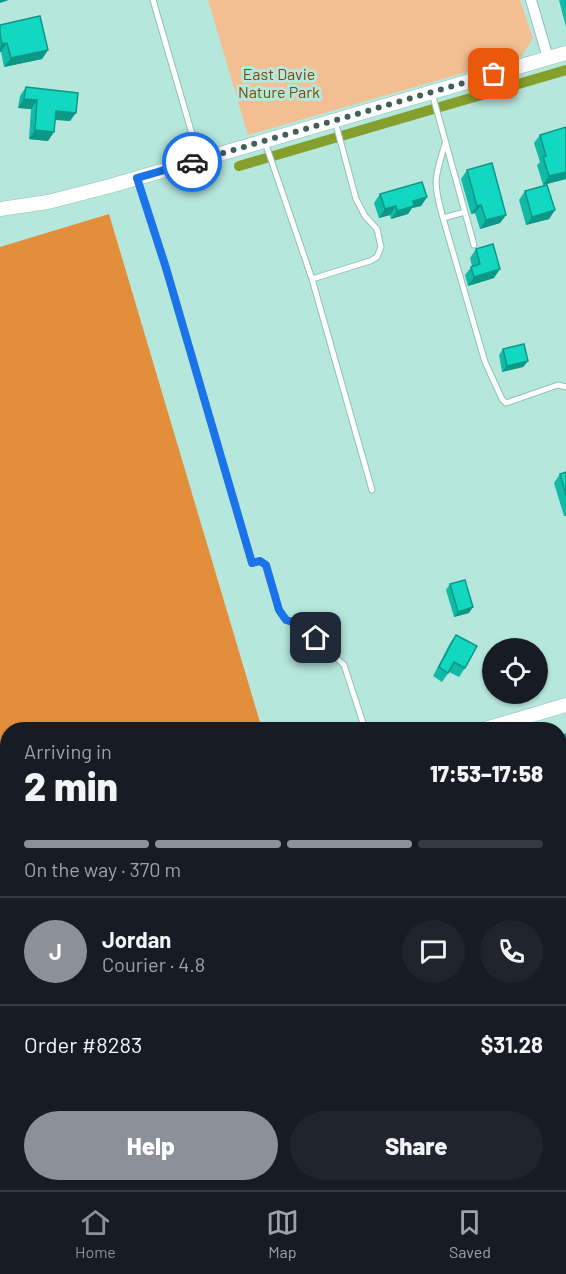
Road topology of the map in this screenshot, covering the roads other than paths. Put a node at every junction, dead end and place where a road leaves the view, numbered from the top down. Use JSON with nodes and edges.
{"nodes":[{"id":1,"x":153,"y":0,"type":"edge"},
{"id":2,"x":531,"y":0,"type":"edge"},
{"id":3,"x":566,"y":53,"type":"edge"},
{"id":4,"x":548,"y":58,"type":"junction"},
{"id":5,"x":432,"y":92,"type":"junction"},
{"id":6,"x":336,"y":124,"type":"junction"},
{"id":7,"x":445,"y":142,"type":"junction"},
{"id":8,"x":265,"y":143,"type":"junction"},
{"id":9,"x":199,"y":159,"type":"junction"},
{"id":10,"x":137,"y":178,"type":"junction"},
{"id":11,"x":0,"y":209,"type":"edge"},
{"id":12,"x":465,"y":212,"type":"junction"},
{"id":13,"x":443,"y":218,"type":"junction"},
{"id":14,"x":474,"y":245,"type":"dead end"},
{"id":15,"x":312,"y":279,"type":"junction"},
{"id":16,"x":566,"y":387,"type":"edge"},
{"id":17,"x":372,"y":490,"type":"dead end"},
{"id":18,"x":566,"y":705,"type":"edge"},
{"id":19,"x":363,"y":722,"type":"edge"},
{"id":20,"x":517,"y":722,"type":"edge"}],
"edges":[{"from":1,"to":9,"type":"lane"},
{"from":2,"to":4,"type":"street"},
{"from":3,"to":4,"type":"street"},
{"from":4,"to":5,"type":"street"},
{"from":5,"to":6,"type":"street"},
{"from":5,"to":7,"type":"lane"},
{"from":6,"to":8,"type":"street"},
{"from":6,"to":15,"type":"lane"},
{"from":7,"to":12,"type":"lane"},
{"from":7,"to":13,"type":"lane"},
{"from":8,"to":9,"type":"street"},
{"from":8,"to":15,"type":"lane"},
{"from":9,"to":10,"type":"street"},
{"from":10,"to":11,"type":"street"},
{"from":10,"to":19,"type":"lane"},
{"from":12,"to":13,"type":"lane"},
{"from":12,"to":14,"type":"lane"},
{"from":13,"to":16,"type":"lane"},
{"from":15,"to":17,"type":"lane"},
{"from":18,"to":20,"type":"street"}]}
